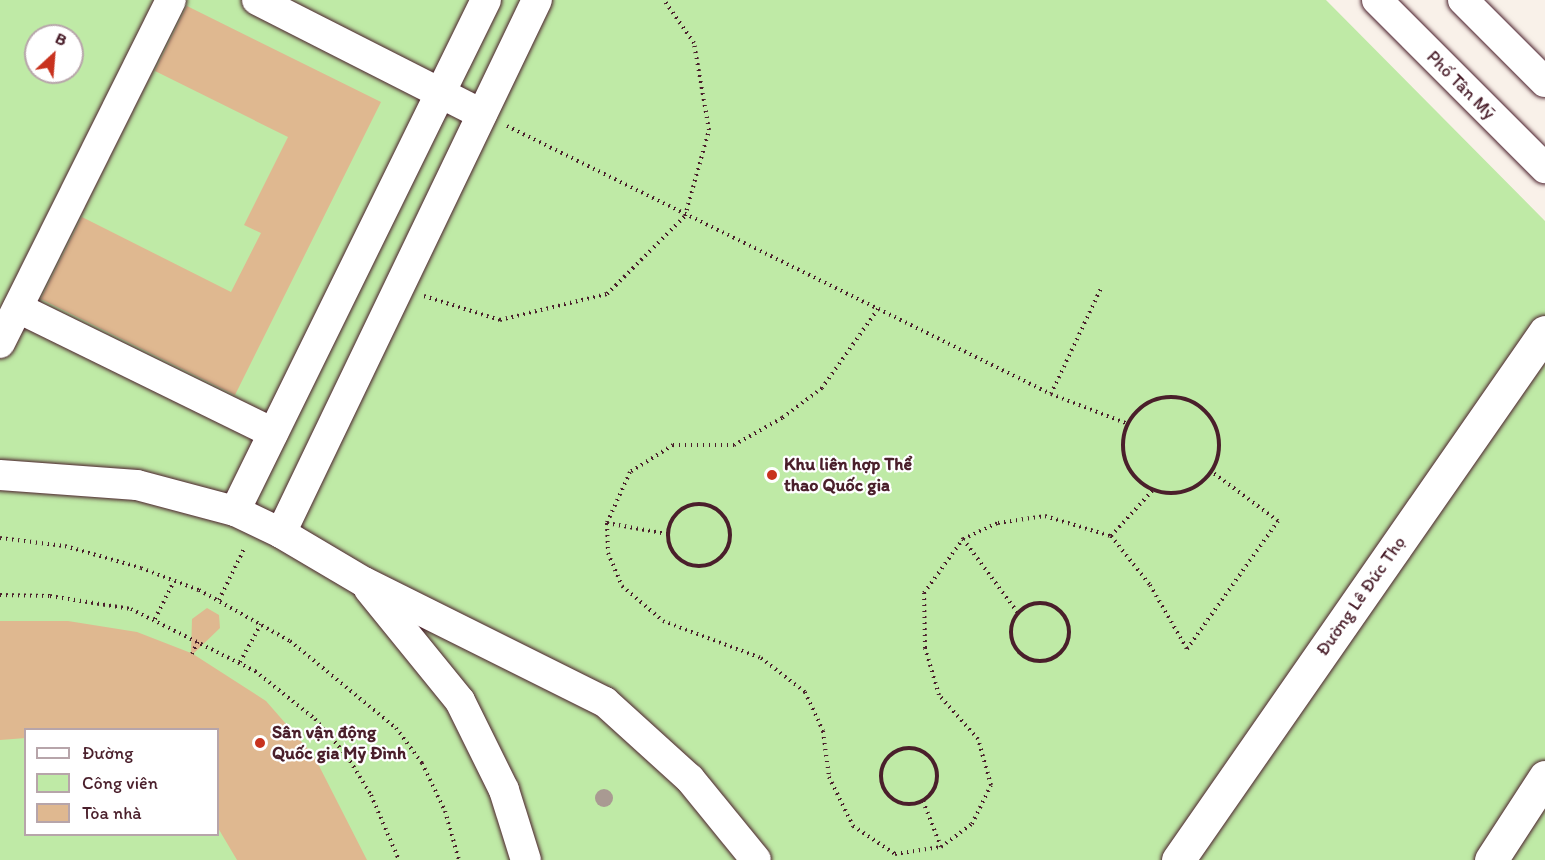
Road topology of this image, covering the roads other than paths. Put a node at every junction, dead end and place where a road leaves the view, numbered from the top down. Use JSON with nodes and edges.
{"nodes":[{"id":1,"x":171,"y":0,"type":"edge"},
{"id":2,"x":257,"y":0,"type":"edge"},
{"id":3,"x":486,"y":0,"type":"edge"},
{"id":4,"x":537,"y":0,"type":"edge"},
{"id":5,"x":1377,"y":0,"type":"edge"},
{"id":6,"x":1463,"y":0,"type":"edge"},
{"id":7,"x":1545,"y":82,"type":"edge"},
{"id":8,"x":441,"y":93,"type":"junction"},
{"id":9,"x":482,"y":114,"type":"junction"},
{"id":10,"x":1545,"y":168,"type":"edge"},
{"id":11,"x":18,"y":308,"type":"junction"},
{"id":12,"x":1545,"y":332,"type":"edge"},
{"id":13,"x":0,"y":344,"type":"edge"},
{"id":14,"x":273,"y":433,"type":"junction"},
{"id":15,"x":0,"y":475,"type":"edge"},
{"id":16,"x":235,"y":511,"type":"junction"},
{"id":17,"x":281,"y":533,"type":"junction"},
{"id":18,"x":364,"y":582,"type":"junction"},
{"id":19,"x":1545,"y":777,"type":"edge"},
{"id":20,"x":526,"y":860,"type":"edge"},
{"id":21,"x":756,"y":860,"type":"edge"},
{"id":22,"x":1178,"y":860,"type":"edge"},
{"id":23,"x":1491,"y":860,"type":"edge"}],
"edges":[{"from":1,"to":11,"type":"street"},
{"from":2,"to":8,"type":"street"},
{"from":3,"to":8,"type":"street"},
{"from":4,"to":9,"type":"street"},
{"from":5,"to":10,"type":"street","name":"Phố Tân Mỹ"},
{"from":6,"to":7,"type":"street"},
{"from":8,"to":9,"type":"street"},
{"from":8,"to":14,"type":"street"},
{"from":9,"to":17,"type":"street"},
{"from":11,"to":13,"type":"street"},
{"from":11,"to":14,"type":"street"},
{"from":12,"to":22,"type":"main road","name":"Đường Lê Đức Thọ"},
{"from":14,"to":16,"type":"street"},
{"from":15,"to":16,"type":"street"},
{"from":16,"to":17,"type":"street"},
{"from":17,"to":18,"type":"street"},
{"from":18,"to":20,"type":"street"},
{"from":18,"to":21,"type":"street"},
{"from":19,"to":23,"type":"main road"}]}
